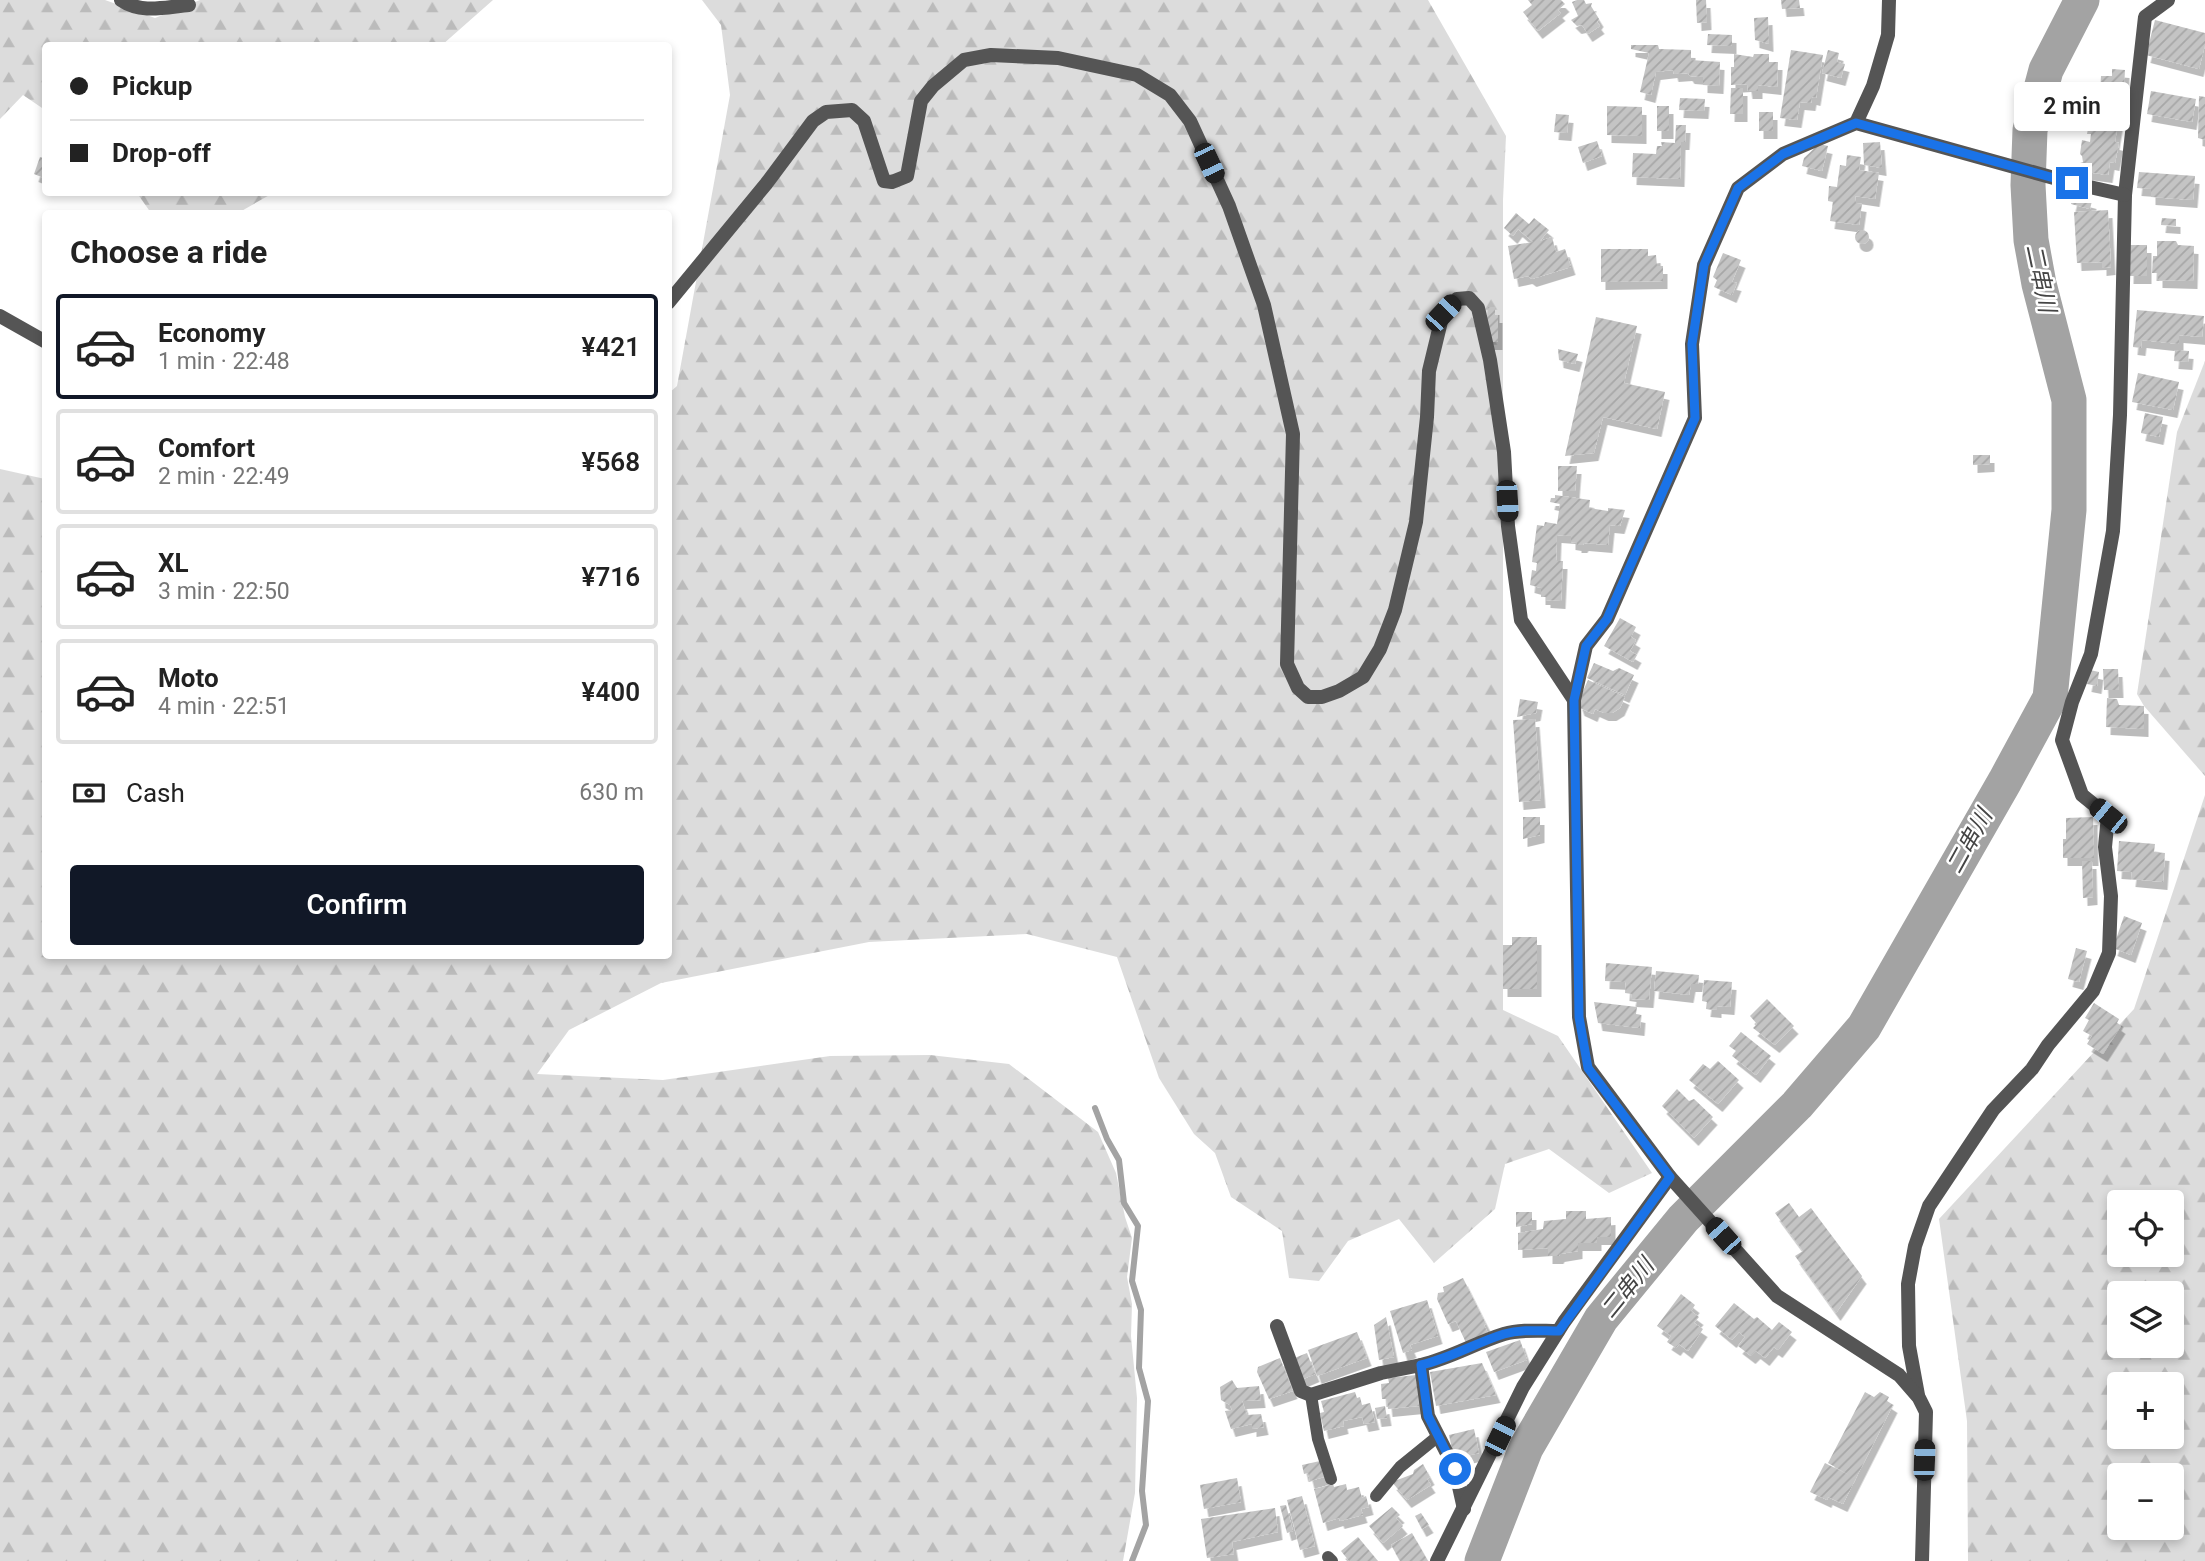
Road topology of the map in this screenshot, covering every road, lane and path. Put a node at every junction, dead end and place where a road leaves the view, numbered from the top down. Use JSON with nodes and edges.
{"nodes":[{"id":1,"x":121,"y":0,"type":"edge"},
{"id":2,"x":1889,"y":0,"type":"edge"},
{"id":3,"x":2168,"y":0,"type":"edge"},
{"id":4,"x":189,"y":5,"type":"dead end"},
{"id":5,"x":1856,"y":123,"type":"junction"},
{"id":6,"x":2125,"y":195,"type":"junction"},
{"id":7,"x":672,"y":298,"type":"edge"},
{"id":8,"x":0,"y":316,"type":"edge"},
{"id":9,"x":42,"y":340,"type":"edge"},
{"id":10,"x":1574,"y":700,"type":"junction"},
{"id":11,"x":1670,"y":1177,"type":"junction"},
{"id":12,"x":1277,"y":1326,"type":"dead end"},
{"id":13,"x":1559,"y":1331,"type":"junction"},
{"id":14,"x":1421,"y":1365,"type":"junction"},
{"id":15,"x":1311,"y":1395,"type":"junction"},
{"id":16,"x":1919,"y":1398,"type":"junction"},
{"id":17,"x":1437,"y":1437,"type":"junction"},
{"id":18,"x":1331,"y":1479,"type":"dead end"},
{"id":19,"x":1376,"y":1496,"type":"dead end"},
{"id":20,"x":1464,"y":1509,"type":"junction"},
{"id":21,"x":1437,"y":1561,"type":"edge"},
{"id":22,"x":1922,"y":1561,"type":"edge"}],
"edges":[{"from":1,"to":4,"type":"street"},
{"from":2,"to":5,"type":"street"},
{"from":3,"to":6,"type":"street"},
{"from":5,"to":6,"type":"street"},
{"from":5,"to":10,"type":"street"},
{"from":6,"to":16,"type":"street"},
{"from":7,"to":10,"type":"street"},
{"from":8,"to":9,"type":"street"},
{"from":10,"to":11,"type":"street"},
{"from":11,"to":13,"type":"street"},
{"from":11,"to":16,"type":"street"},
{"from":12,"to":15,"type":"street"},
{"from":13,"to":14,"type":"street"},
{"from":13,"to":20,"type":"street"},
{"from":14,"to":15,"type":"street"},
{"from":14,"to":17,"type":"street"},
{"from":15,"to":18,"type":"lane"},
{"from":16,"to":22,"type":"street"},
{"from":17,"to":19,"type":"lane"},
{"from":17,"to":20,"type":"street"},
{"from":20,"to":21,"type":"street"}]}
